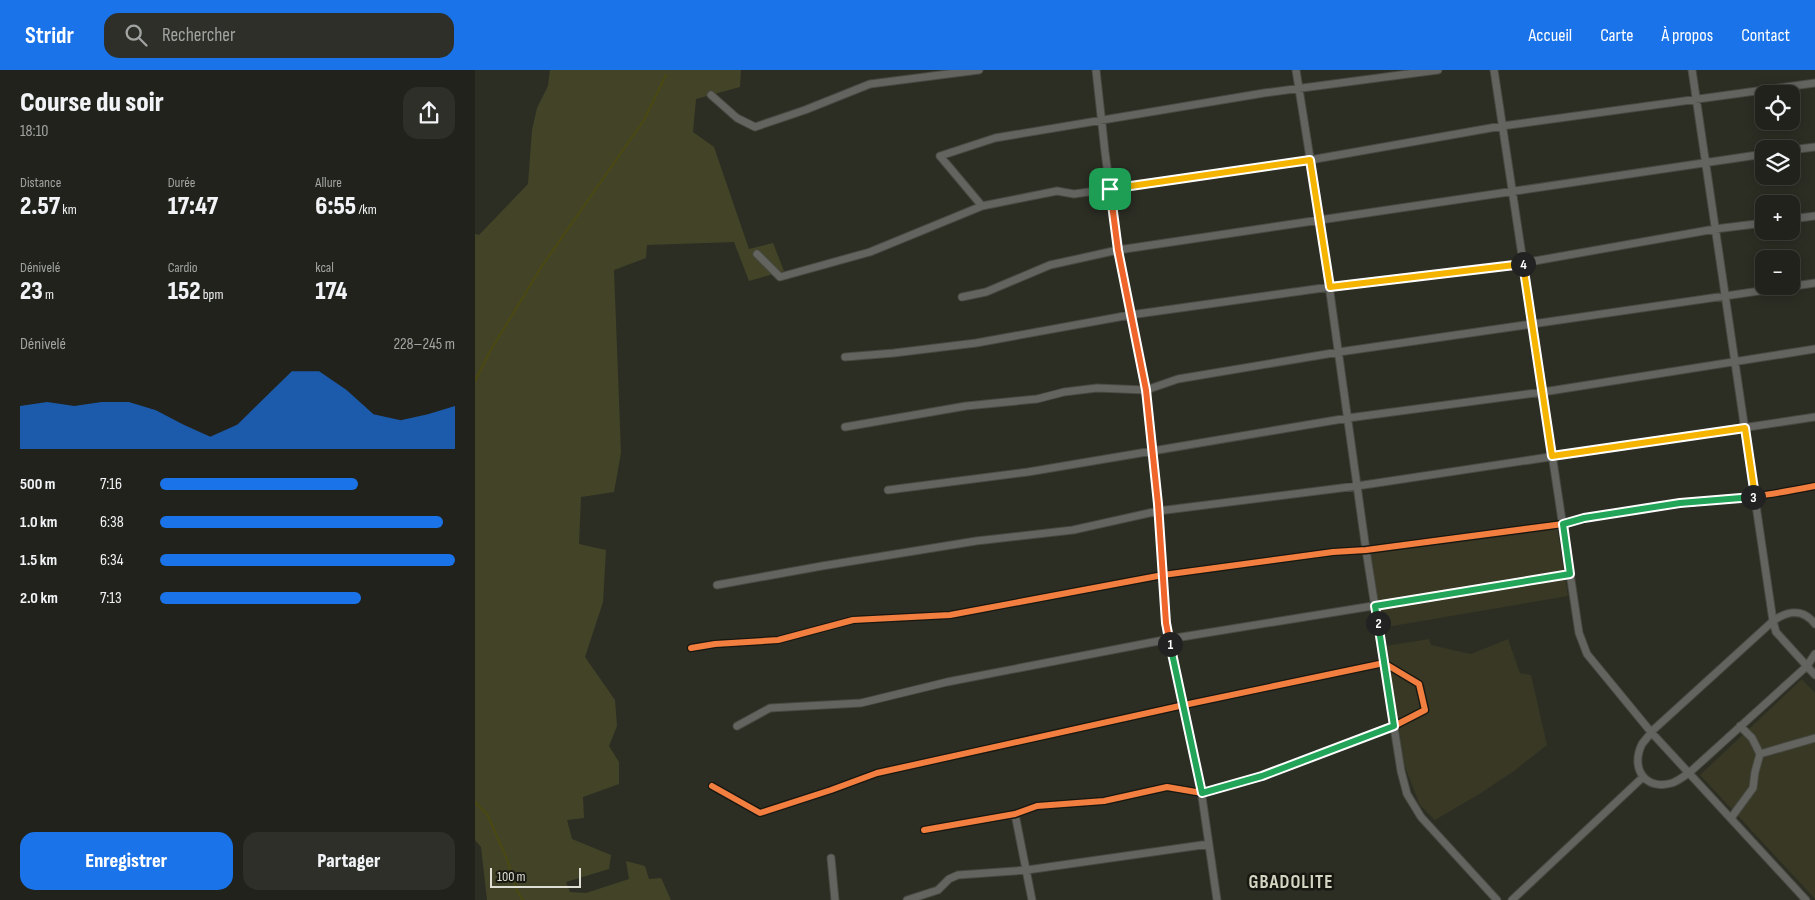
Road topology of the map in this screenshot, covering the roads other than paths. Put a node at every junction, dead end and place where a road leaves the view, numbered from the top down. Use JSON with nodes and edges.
{"nodes":[{"id":1,"x":979,"y":70,"type":"edge"},
{"id":2,"x":1097,"y":70,"type":"edge"},
{"id":3,"x":1296,"y":70,"type":"edge"},
{"id":4,"x":1438,"y":70,"type":"edge"},
{"id":5,"x":1493,"y":70,"type":"edge"},
{"id":6,"x":1692,"y":70,"type":"edge"},
{"id":7,"x":1815,"y":83,"type":"edge"},
{"id":8,"x":1298,"y":89,"type":"junction"},
{"id":9,"x":711,"y":95,"type":"dead end"},
{"id":10,"x":1696,"y":100,"type":"junction"},
{"id":11,"x":1102,"y":122,"type":"junction"},
{"id":12,"x":1502,"y":126,"type":"junction"},
{"id":13,"x":1815,"y":147,"type":"edge"},
{"id":14,"x":1800,"y":149,"type":"edge"},
{"id":15,"x":1755,"y":155,"type":"edge"},
{"id":16,"x":1310,"y":160,"type":"junction"},
{"id":17,"x":1705,"y":162,"type":"junction"},
{"id":18,"x":1110,"y":189,"type":"junction"},
{"id":19,"x":1512,"y":192,"type":"junction"},
{"id":20,"x":983,"y":206,"type":"junction"},
{"id":21,"x":1815,"y":216,"type":"edge"},
{"id":22,"x":1800,"y":218,"type":"edge"},
{"id":23,"x":1321,"y":221,"type":"junction"},
{"id":24,"x":1755,"y":224,"type":"edge"},
{"id":25,"x":1715,"y":229,"type":"junction"},
{"id":26,"x":1118,"y":250,"type":"junction"},
{"id":27,"x":757,"y":254,"type":"dead end"},
{"id":28,"x":1523,"y":263,"type":"junction"},
{"id":29,"x":1815,"y":283,"type":"edge"},
{"id":30,"x":1330,"y":287,"type":"junction"},
{"id":31,"x":962,"y":296,"type":"dead end"},
{"id":32,"x":1725,"y":296,"type":"junction"},
{"id":33,"x":1130,"y":315,"type":"junction"},
{"id":34,"x":1532,"y":324,"type":"junction"},
{"id":35,"x":1815,"y":348,"type":"edge"},
{"id":36,"x":1339,"y":352,"type":"junction"},
{"id":37,"x":845,"y":357,"type":"dead end"},
{"id":38,"x":1735,"y":361,"type":"junction"},
{"id":39,"x":1146,"y":390,"type":"junction"},
{"id":40,"x":1543,"y":392,"type":"junction"},
{"id":41,"x":1815,"y":417,"type":"edge"},
{"id":42,"x":1348,"y":418,"type":"junction"},
{"id":43,"x":845,"y":426,"type":"dead end"},
{"id":44,"x":1745,"y":428,"type":"junction"},
{"id":45,"x":1152,"y":450,"type":"junction"},
{"id":46,"x":1552,"y":456,"type":"junction"},
{"id":47,"x":1357,"y":486,"type":"junction"},
{"id":48,"x":1815,"y":486,"type":"edge"},
{"id":49,"x":888,"y":490,"type":"dead end"},
{"id":50,"x":1755,"y":496,"type":"junction"},
{"id":51,"x":1159,"y":511,"type":"junction"},
{"id":52,"x":1563,"y":524,"type":"junction"},
{"id":53,"x":1366,"y":550,"type":"junction"},
{"id":54,"x":1570,"y":574,"type":"junction"},
{"id":55,"x":1163,"y":575,"type":"junction"},
{"id":56,"x":717,"y":585,"type":"dead end"},
{"id":57,"x":1375,"y":606,"type":"junction"},
{"id":58,"x":1773,"y":621,"type":"junction"},
{"id":59,"x":1815,"y":624,"type":"edge"},
{"id":60,"x":1169,"y":639,"type":"junction"},
{"id":61,"x":691,"y":648,"type":"dead end"},
{"id":62,"x":1815,"y":654,"type":"edge"},
{"id":63,"x":1384,"y":663,"type":"junction"},
{"id":64,"x":1807,"y":666,"type":"junction"},
{"id":65,"x":1815,"y":675,"type":"edge"},
{"id":66,"x":1183,"y":705,"type":"junction"},
{"id":67,"x":737,"y":726,"type":"dead end"},
{"id":68,"x":1394,"y":726,"type":"junction"},
{"id":69,"x":1740,"y":726,"type":"junction"},
{"id":70,"x":1651,"y":732,"type":"junction"},
{"id":71,"x":1815,"y":738,"type":"edge"},
{"id":72,"x":1760,"y":754,"type":"junction"},
{"id":73,"x":1689,"y":773,"type":"junction"},
{"id":74,"x":1643,"y":777,"type":"junction"},
{"id":75,"x":712,"y":786,"type":"dead end"},
{"id":76,"x":1202,"y":793,"type":"junction"},
{"id":77,"x":1015,"y":814,"type":"junction"},
{"id":78,"x":1731,"y":818,"type":"junction"},
{"id":79,"x":924,"y":830,"type":"dead end"},
{"id":80,"x":1209,"y":844,"type":"junction"},
{"id":81,"x":831,"y":858,"type":"dead end"},
{"id":82,"x":1027,"y":870,"type":"junction"},
{"id":83,"x":926,"y":898,"type":"edge"},
{"id":84,"x":835,"y":900,"type":"edge"},
{"id":85,"x":907,"y":900,"type":"edge"},
{"id":86,"x":1032,"y":900,"type":"edge"},
{"id":87,"x":1217,"y":900,"type":"edge"},
{"id":88,"x":1497,"y":900,"type":"edge"},
{"id":89,"x":1512,"y":900,"type":"edge"},
{"id":90,"x":1806,"y":900,"type":"edge"}],
"edges":[{"from":1,"to":9,"type":"street"},
{"from":2,"to":11,"type":"street"},
{"from":3,"to":8,"type":"street"},
{"from":4,"to":8,"type":"street"},
{"from":5,"to":12,"type":"street"},
{"from":6,"to":10,"type":"street"},
{"from":7,"to":10,"type":"street"},
{"from":8,"to":11,"type":"street"},
{"from":8,"to":16,"type":"street"},
{"from":10,"to":12,"type":"street"},
{"from":10,"to":17,"type":"street"},
{"from":11,"to":18,"type":"street"},
{"from":11,"to":20,"type":"street"},
{"from":12,"to":16,"type":"street"},
{"from":12,"to":19,"type":"street"},
{"from":13,"to":14,"type":"street"},
{"from":15,"to":17,"type":"street"},
{"from":16,"to":18,"type":"street"},
{"from":16,"to":23,"type":"street"},
{"from":17,"to":19,"type":"street"},
{"from":17,"to":25,"type":"street"},
{"from":18,"to":20,"type":"street"},
{"from":18,"to":26,"type":"street"},
{"from":19,"to":23,"type":"street"},
{"from":19,"to":28,"type":"street"},
{"from":20,"to":27,"type":"street"},
{"from":21,"to":22,"type":"street"},
{"from":23,"to":26,"type":"street"},
{"from":23,"to":30,"type":"street"},
{"from":24,"to":25,"type":"street"},
{"from":25,"to":28,"type":"street"},
{"from":25,"to":32,"type":"street"},
{"from":26,"to":31,"type":"street"},
{"from":26,"to":33,"type":"street"},
{"from":28,"to":30,"type":"street"},
{"from":28,"to":34,"type":"street"},
{"from":29,"to":32,"type":"street"},
{"from":30,"to":33,"type":"street"},
{"from":30,"to":36,"type":"street"},
{"from":32,"to":34,"type":"street"},
{"from":32,"to":38,"type":"street"},
{"from":33,"to":37,"type":"street"},
{"from":33,"to":39,"type":"street"},
{"from":34,"to":36,"type":"street"},
{"from":34,"to":40,"type":"street"},
{"from":35,"to":38,"type":"street"},
{"from":36,"to":39,"type":"street"},
{"from":36,"to":42,"type":"street"},
{"from":38,"to":40,"type":"street"},
{"from":38,"to":44,"type":"street"},
{"from":39,"to":43,"type":"street"},
{"from":39,"to":45,"type":"street"},
{"from":40,"to":42,"type":"street"},
{"from":40,"to":46,"type":"street"},
{"from":41,"to":44,"type":"street"},
{"from":42,"to":45,"type":"street"},
{"from":42,"to":47,"type":"street"},
{"from":44,"to":46,"type":"street"},
{"from":44,"to":50,"type":"street"},
{"from":45,"to":49,"type":"street"},
{"from":45,"to":51,"type":"street"},
{"from":46,"to":47,"type":"street"},
{"from":46,"to":52,"type":"street"},
{"from":47,"to":51,"type":"street"},
{"from":47,"to":53,"type":"street"},
{"from":48,"to":50,"type":"street"},
{"from":50,"to":52,"type":"street"},
{"from":50,"to":58,"type":"street"},
{"from":51,"to":55,"type":"street"},
{"from":51,"to":56,"type":"street"},
{"from":52,"to":53,"type":"street"},
{"from":52,"to":54,"type":"street"},
{"from":53,"to":55,"type":"street"},
{"from":53,"to":57,"type":"street"},
{"from":54,"to":57,"type":"street"},
{"from":54,"to":70,"type":"street"},
{"from":55,"to":60,"type":"street"},
{"from":55,"to":61,"type":"street"},
{"from":57,"to":60,"type":"street"},
{"from":57,"to":63,"type":"street"},
{"from":58,"to":59,"type":"street"},
{"from":58,"to":64,"type":"street"},
{"from":58,"to":70,"type":"street"},
{"from":60,"to":66,"type":"street"},
{"from":60,"to":67,"type":"street"},
{"from":62,"to":64,"type":"street"},
{"from":63,"to":66,"type":"street"},
{"from":63,"to":68,"type":"street"},
{"from":63,"to":68,"type":"street"},
{"from":64,"to":65,"type":"street"},
{"from":64,"to":69,"type":"street"},
{"from":66,"to":75,"type":"street"},
{"from":66,"to":76,"type":"street"},
{"from":68,"to":76,"type":"street"},
{"from":68,"to":88,"type":"street"},
{"from":69,"to":72,"type":"street"},
{"from":69,"to":73,"type":"street"},
{"from":70,"to":73,"type":"street"},
{"from":70,"to":74,"type":"street"},
{"from":71,"to":72,"type":"street"},
{"from":72,"to":78,"type":"street"},
{"from":73,"to":74,"type":"street"},
{"from":73,"to":78,"type":"street"},
{"from":74,"to":89,"type":"street"},
{"from":76,"to":77,"type":"street"},
{"from":76,"to":80,"type":"street"},
{"from":77,"to":79,"type":"street"},
{"from":77,"to":82,"type":"street"},
{"from":78,"to":90,"type":"street"},
{"from":80,"to":82,"type":"street"},
{"from":80,"to":87,"type":"street"},
{"from":81,"to":84,"type":"street"},
{"from":82,"to":83,"type":"street"},
{"from":82,"to":86,"type":"street"},
{"from":83,"to":85,"type":"street"}]}
